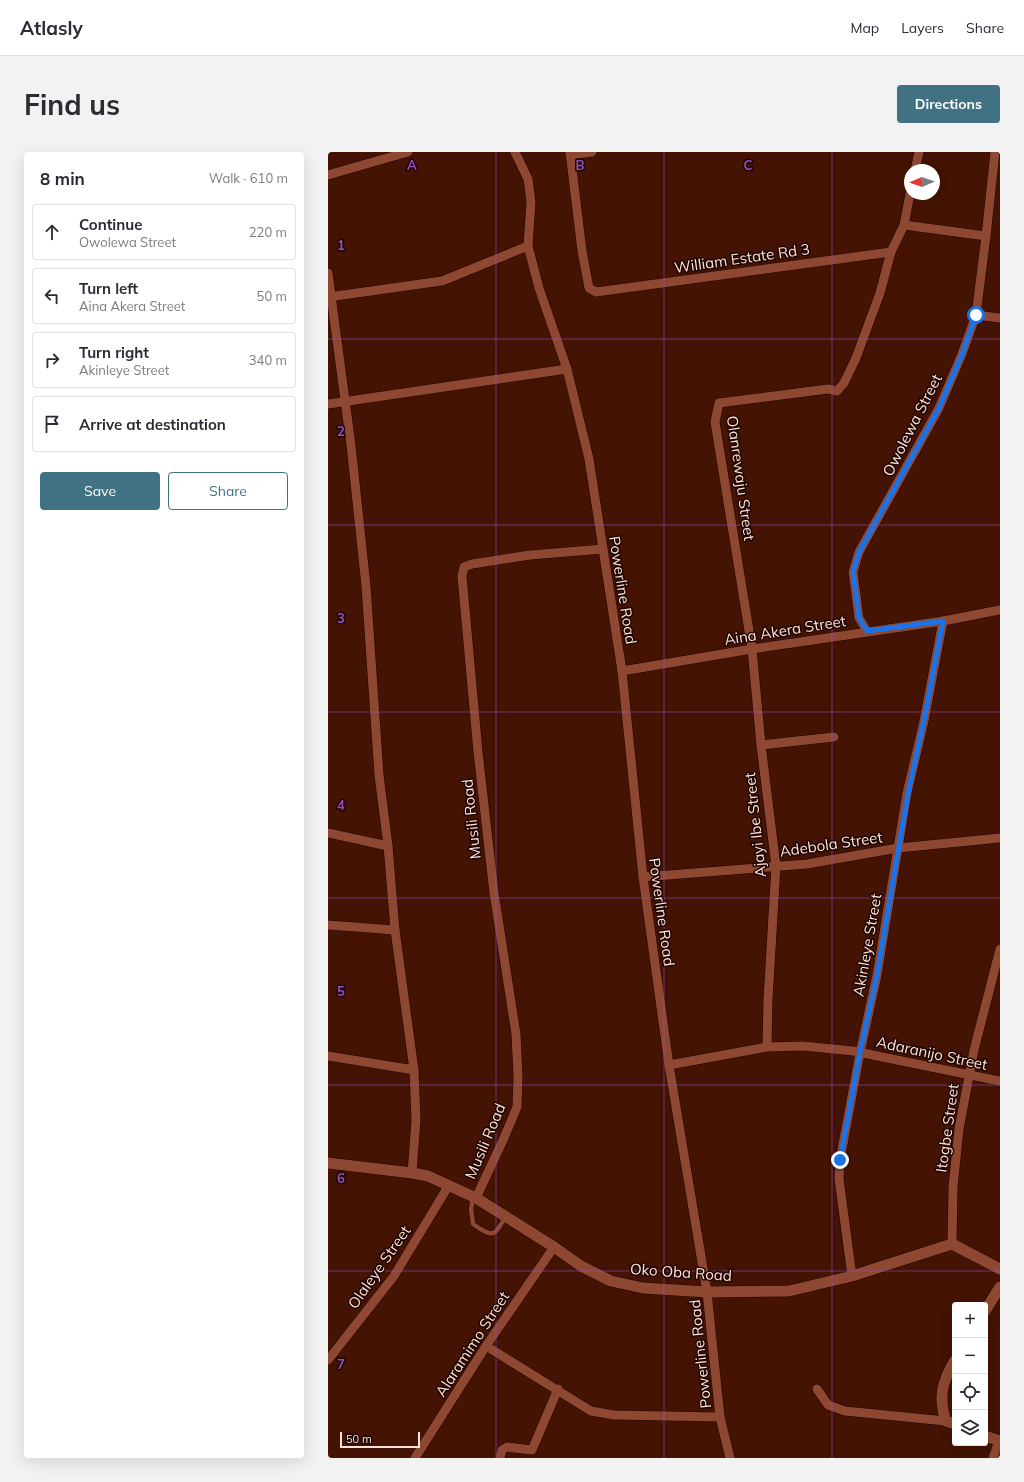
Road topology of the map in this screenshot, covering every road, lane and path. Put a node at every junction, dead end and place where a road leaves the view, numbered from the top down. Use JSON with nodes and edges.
{"nodes":[{"id":1,"x":408,"y":152,"type":"edge"},
{"id":2,"x":515,"y":152,"type":"edge"},
{"id":3,"x":592,"y":152,"type":"edge"},
{"id":4,"x":919,"y":152,"type":"edge"},
{"id":5,"x":995,"y":152,"type":"edge"},
{"id":6,"x":570,"y":154,"type":"edge"},
{"id":7,"x":916,"y":164,"type":"edge"},
{"id":8,"x":328,"y":175,"type":"edge"},
{"id":9,"x":909,"y":200,"type":"edge"},
{"id":10,"x":904,"y":225,"type":"junction"},
{"id":11,"x":986,"y":236,"type":"junction"},
{"id":12,"x":528,"y":246,"type":"junction"},
{"id":13,"x":891,"y":252,"type":"junction"},
{"id":14,"x":328,"y":273,"type":"edge"},
{"id":15,"x":329,"y":297,"type":"edge"},
{"id":16,"x":976,"y":315,"type":"junction"},
{"id":17,"x":1000,"y":318,"type":"edge"},
{"id":18,"x":567,"y":369,"type":"junction"},
{"id":19,"x":346,"y":401,"type":"junction"},
{"id":20,"x":328,"y":404,"type":"edge"},
{"id":21,"x":603,"y":549,"type":"junction"},
{"id":22,"x":1000,"y":610,"type":"edge"},
{"id":23,"x":943,"y":621,"type":"junction"},
{"id":24,"x":867,"y":631,"type":"junction"},
{"id":25,"x":752,"y":649,"type":"junction"},
{"id":26,"x":622,"y":671,"type":"junction"},
{"id":27,"x":834,"y":737,"type":"dead end"},
{"id":28,"x":761,"y":746,"type":"junction"},
{"id":29,"x":328,"y":833,"type":"edge"},
{"id":30,"x":1000,"y":838,"type":"edge"},
{"id":31,"x":388,"y":846,"type":"junction"},
{"id":32,"x":898,"y":848,"type":"junction"},
{"id":33,"x":776,"y":866,"type":"junction"},
{"id":34,"x":643,"y":877,"type":"junction"},
{"id":35,"x":328,"y":925,"type":"edge"},
{"id":36,"x":395,"y":930,"type":"junction"},
{"id":37,"x":1000,"y":948,"type":"edge"},
{"id":38,"x":767,"y":1047,"type":"junction"},
{"id":39,"x":860,"y":1052,"type":"junction"},
{"id":40,"x":328,"y":1056,"type":"edge"},
{"id":41,"x":669,"y":1065,"type":"junction"},
{"id":42,"x":414,"y":1070,"type":"junction"},
{"id":43,"x":968,"y":1076,"type":"junction"},
{"id":44,"x":1000,"y":1082,"type":"edge"},
{"id":45,"x":328,"y":1163,"type":"edge"},
{"id":46,"x":412,"y":1173,"type":"junction"},
{"id":47,"x":449,"y":1185,"type":"junction"},
{"id":48,"x":475,"y":1198,"type":"junction"},
{"id":49,"x":506,"y":1216,"type":"junction"},
{"id":50,"x":952,"y":1244,"type":"junction"},
{"id":51,"x":554,"y":1247,"type":"junction"},
{"id":52,"x":1000,"y":1268,"type":"edge"},
{"id":53,"x":852,"y":1276,"type":"junction"},
{"id":54,"x":1000,"y":1287,"type":"edge"},
{"id":55,"x":707,"y":1292,"type":"junction"},
{"id":56,"x":988,"y":1306,"type":"edge"},
{"id":57,"x":486,"y":1346,"type":"junction"},
{"id":58,"x":328,"y":1360,"type":"edge"},
{"id":59,"x":952,"y":1366,"type":"edge"},
{"id":60,"x":558,"y":1389,"type":"junction"},
{"id":61,"x":817,"y":1389,"type":"dead end"},
{"id":62,"x":720,"y":1417,"type":"junction"},
{"id":63,"x":950,"y":1423,"type":"edge"},
{"id":64,"x":988,"y":1437,"type":"edge"},
{"id":65,"x":999,"y":1441,"type":"edge"},
{"id":66,"x":415,"y":1458,"type":"edge"},
{"id":67,"x":500,"y":1458,"type":"edge"},
{"id":68,"x":730,"y":1458,"type":"edge"},
{"id":69,"x":994,"y":1458,"type":"edge"}],
"edges":[{"from":1,"to":8,"type":"street"},
{"from":2,"to":12,"type":"street","name":"Powerline Road"},
{"from":3,"to":6,"type":"street"},
{"from":4,"to":7,"type":"street"},
{"from":5,"to":11,"type":"street","name":"Owolewa Street"},
{"from":6,"to":13,"type":"street","name":"William Estate Rd 3"},
{"from":9,"to":10,"type":"street","name":"Olanrewaju Street"},
{"from":10,"to":11,"type":"street"},
{"from":10,"to":13,"type":"street","name":"Olanrewaju Street"},
{"from":11,"to":16,"type":"street","name":"Owolewa Street"},
{"from":12,"to":15,"type":"street"},
{"from":12,"to":18,"type":"street","name":"Powerline Road"},
{"from":13,"to":25,"type":"street","name":"Olanrewaju Street"},
{"from":14,"to":15,"type":"street"},
{"from":15,"to":19,"type":"street"},
{"from":16,"to":17,"type":"street"},
{"from":16,"to":24,"type":"street","name":"Owolewa Street"},
{"from":18,"to":19,"type":"street"},
{"from":18,"to":21,"type":"street","name":"Powerline Road"},
{"from":19,"to":20,"type":"street"},
{"from":19,"to":31,"type":"street"},
{"from":21,"to":26,"type":"street","name":"Powerline Road"},
{"from":21,"to":48,"type":"street","name":"Musili Road"},
{"from":22,"to":23,"type":"street","name":"Aina Akera Street"},
{"from":23,"to":24,"type":"street","name":"Aina Akera Street"},
{"from":23,"to":32,"type":"street","name":"Akinleye Street"},
{"from":24,"to":25,"type":"street","name":"Aina Akera Street"},
{"from":25,"to":26,"type":"street","name":"Aina Akera Street"},
{"from":25,"to":28,"type":"street","name":"Ajayi Ibe Street"},
{"from":26,"to":34,"type":"street","name":"Powerline Road"},
{"from":27,"to":28,"type":"street"},
{"from":28,"to":33,"type":"street","name":"Ajayi Ibe Street"},
{"from":29,"to":31,"type":"street"},
{"from":30,"to":32,"type":"street","name":"Adebola Street"},
{"from":31,"to":36,"type":"street"},
{"from":32,"to":33,"type":"street","name":"Adebola Street"},
{"from":32,"to":39,"type":"street","name":"Akinleye Street"},
{"from":33,"to":34,"type":"street","name":"Adebola Street"},
{"from":33,"to":38,"type":"street","name":"Ajayi Ibe Street"},
{"from":34,"to":41,"type":"street","name":"Powerline Road"},
{"from":35,"to":36,"type":"street"},
{"from":36,"to":42,"type":"street"},
{"from":37,"to":43,"type":"street","name":"Itogbe Street"},
{"from":38,"to":39,"type":"street","name":"Adaranijo Street"},
{"from":38,"to":41,"type":"street","name":"Adaranijo Street"},
{"from":39,"to":43,"type":"street","name":"Adaranijo Street"},
{"from":39,"to":53,"type":"street","name":"Akinleye Street"},
{"from":40,"to":42,"type":"street"},
{"from":41,"to":55,"type":"street","name":"Powerline Road"},
{"from":42,"to":46,"type":"street"},
{"from":43,"to":44,"type":"street","name":"Adaranijo Street"},
{"from":43,"to":50,"type":"street","name":"Itogbe Street"},
{"from":45,"to":46,"type":"street","name":"Oko Oba Road"},
{"from":46,"to":47,"type":"street","name":"Oko Oba Road"},
{"from":47,"to":48,"type":"street","name":"Oko Oba Road"},
{"from":47,"to":58,"type":"street","name":"Olaleye Street"},
{"from":48,"to":49,"type":"street","name":"Oko Oba Road"},
{"from":48,"to":49,"type":"lane"},
{"from":49,"to":51,"type":"street","name":"Oko Oba Road"},
{"from":50,"to":52,"type":"street"},
{"from":50,"to":53,"type":"street","name":"Oko Oba Road"},
{"from":51,"to":55,"type":"street","name":"Oko Oba Road"},
{"from":51,"to":57,"type":"street","name":"Alaramimo Street"},
{"from":53,"to":55,"type":"street","name":"Oko Oba Road"},
{"from":54,"to":56,"type":"street"},
{"from":55,"to":62,"type":"street","name":"Powerline Road"},
{"from":57,"to":60,"type":"street"},
{"from":57,"to":66,"type":"street","name":"Alaramimo Street"},
{"from":59,"to":63,"type":"street"},
{"from":60,"to":62,"type":"street"},
{"from":60,"to":67,"type":"street"},
{"from":61,"to":63,"type":"street"},
{"from":62,"to":68,"type":"street","name":"Powerline Road"},
{"from":64,"to":65,"type":"street"},
{"from":65,"to":69,"type":"street"}]}
